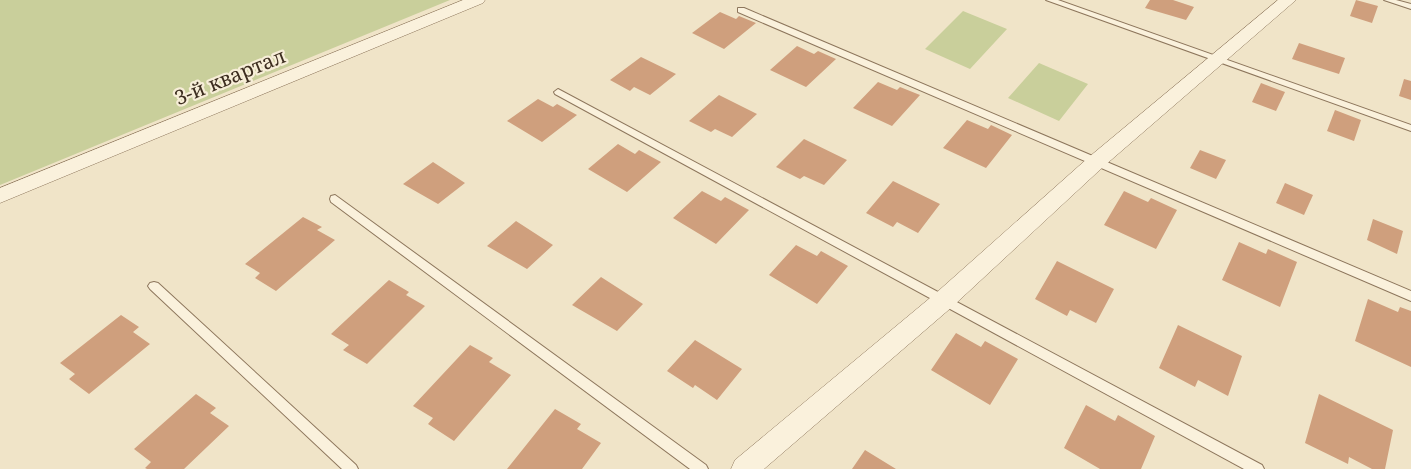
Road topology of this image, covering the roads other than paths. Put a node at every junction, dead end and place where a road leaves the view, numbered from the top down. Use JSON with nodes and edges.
{"nodes":[{"id":1,"x":477,"y":0,"type":"edge"},
{"id":2,"x":1050,"y":0,"type":"edge"},
{"id":3,"x":1288,"y":0,"type":"edge"},
{"id":4,"x":1388,"y":0,"type":"edge"},
{"id":5,"x":1411,"y":7,"type":"edge"},
{"id":6,"x":741,"y":10,"type":"dead end"},
{"id":7,"x":1218,"y":60,"type":"junction"},
{"id":8,"x":558,"y":92,"type":"dead end"},
{"id":9,"x":1411,"y":128,"type":"edge"},
{"id":10,"x":1096,"y":162,"type":"junction"},
{"id":11,"x":0,"y":196,"type":"edge"},
{"id":12,"x":335,"y":199,"type":"dead end"},
{"id":13,"x":154,"y":286,"type":"dead end"},
{"id":14,"x":1411,"y":296,"type":"edge"},
{"id":15,"x":944,"y":300,"type":"junction"},
{"id":16,"x":351,"y":469,"type":"edge"},
{"id":17,"x":701,"y":469,"type":"edge"},
{"id":18,"x":744,"y":469,"type":"edge"},
{"id":19,"x":1257,"y":469,"type":"edge"}],
"edges":[{"from":1,"to":11,"type":"street","name":"3-й квартал"},
{"from":2,"to":7,"type":"lane"},
{"from":3,"to":7,"type":"street"},
{"from":4,"to":5,"type":"lane"},
{"from":6,"to":10,"type":"lane"},
{"from":7,"to":9,"type":"lane"},
{"from":7,"to":10,"type":"street"},
{"from":8,"to":15,"type":"lane"},
{"from":10,"to":14,"type":"lane"},
{"from":10,"to":15,"type":"street"},
{"from":12,"to":17,"type":"lane"},
{"from":13,"to":16,"type":"lane"},
{"from":15,"to":18,"type":"street"},
{"from":15,"to":19,"type":"lane"}]}
